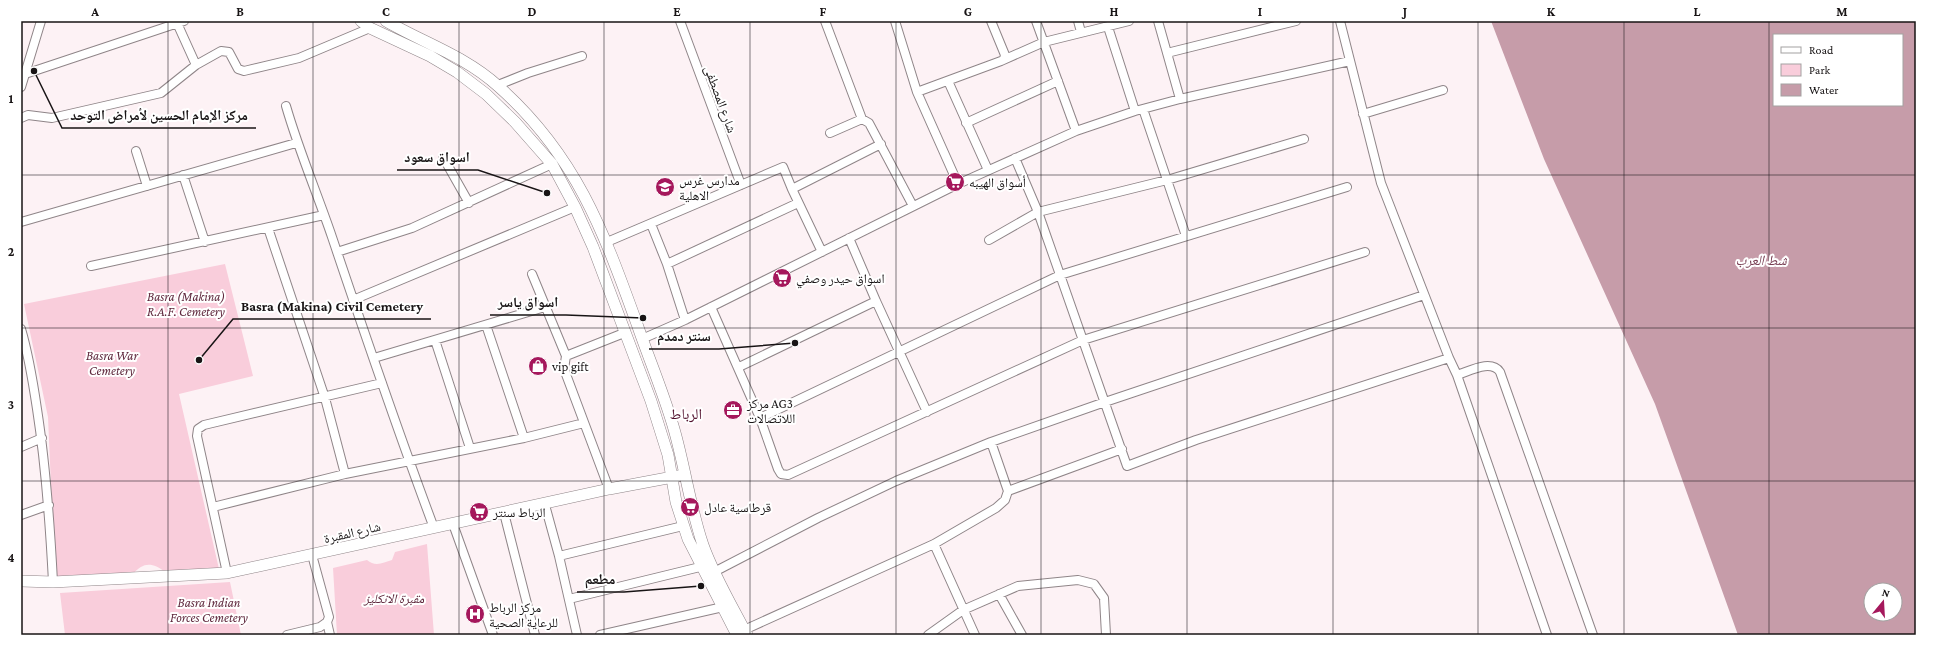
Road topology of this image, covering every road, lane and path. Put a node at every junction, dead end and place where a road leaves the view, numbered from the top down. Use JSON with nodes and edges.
{"nodes":[{"id":1,"x":41,"y":21,"type":"edge"},
{"id":2,"x":361,"y":21,"type":"edge"},
{"id":3,"x":386,"y":21,"type":"edge"},
{"id":4,"x":680,"y":21,"type":"edge"},
{"id":5,"x":824,"y":21,"type":"edge"},
{"id":6,"x":895,"y":21,"type":"edge"},
{"id":7,"x":991,"y":21,"type":"edge"},
{"id":8,"x":1036,"y":21,"type":"edge"},
{"id":9,"x":1078,"y":21,"type":"edge"},
{"id":10,"x":1129,"y":21,"type":"edge"},
{"id":11,"x":1158,"y":21,"type":"edge"},
{"id":12,"x":1296,"y":21,"type":"edge"},
{"id":13,"x":1340,"y":21,"type":"edge"},
{"id":14,"x":180,"y":22,"type":"edge"},
{"id":15,"x":1108,"y":27,"type":"junction"},
{"id":16,"x":370,"y":28,"type":"junction"},
{"id":17,"x":1082,"y":32,"type":"junction"},
{"id":18,"x":1044,"y":42,"type":"junction"},
{"id":19,"x":1167,"y":53,"type":"junction"},
{"id":20,"x":582,"y":56,"type":"dead end"},
{"id":21,"x":1004,"y":59,"type":"junction"},
{"id":22,"x":1350,"y":62,"type":"junction"},
{"id":23,"x":196,"y":65,"type":"junction"},
{"id":24,"x":25,"y":74,"type":"junction"},
{"id":25,"x":948,"y":80,"type":"junction"},
{"id":26,"x":1058,"y":81,"type":"junction"},
{"id":27,"x":498,"y":85,"type":"junction"},
{"id":28,"x":21,"y":87,"type":"edge"},
{"id":29,"x":1443,"y":90,"type":"dead end"},
{"id":30,"x":917,"y":92,"type":"junction"},
{"id":31,"x":1180,"y":98,"type":"junction"},
{"id":32,"x":286,"y":106,"type":"dead end"},
{"id":33,"x":1139,"y":110,"type":"junction"},
{"id":34,"x":1363,"y":114,"type":"junction"},
{"id":35,"x":21,"y":118,"type":"edge"},
{"id":36,"x":862,"y":119,"type":"junction"},
{"id":37,"x":536,"y":123,"type":"junction"},
{"id":38,"x":966,"y":123,"type":"junction"},
{"id":39,"x":1076,"y":131,"type":"junction"},
{"id":40,"x":524,"y":132,"type":"junction"},
{"id":41,"x":830,"y":133,"type":"dead end"},
{"id":42,"x":1304,"y":139,"type":"dead end"},
{"id":43,"x":296,"y":143,"type":"junction"},
{"id":44,"x":880,"y":144,"type":"junction"},
{"id":45,"x":136,"y":151,"type":"dead end"},
{"id":46,"x":443,"y":157,"type":"dead end"},
{"id":47,"x":1015,"y":158,"type":"junction"},
{"id":48,"x":552,"y":164,"type":"junction"},
{"id":49,"x":988,"y":170,"type":"junction"},
{"id":50,"x":183,"y":176,"type":"junction"},
{"id":51,"x":1167,"y":180,"type":"junction"},
{"id":52,"x":958,"y":184,"type":"junction"},
{"id":53,"x":741,"y":185,"type":"junction"},
{"id":54,"x":147,"y":186,"type":"junction"},
{"id":55,"x":1347,"y":187,"type":"dead end"},
{"id":56,"x":792,"y":189,"type":"junction"},
{"id":57,"x":469,"y":203,"type":"junction"},
{"id":58,"x":798,"y":203,"type":"junction"},
{"id":59,"x":912,"y":206,"type":"junction"},
{"id":60,"x":575,"y":207,"type":"junction"},
{"id":61,"x":1038,"y":212,"type":"junction"},
{"id":62,"x":324,"y":215,"type":"junction"},
{"id":63,"x":21,"y":222,"type":"edge"},
{"id":64,"x":651,"y":224,"type":"junction"},
{"id":65,"x":268,"y":228,"type":"junction"},
{"id":66,"x":1186,"y":236,"type":"junction"},
{"id":67,"x":849,"y":238,"type":"junction"},
{"id":68,"x":989,"y":240,"type":"dead end"},
{"id":69,"x":205,"y":242,"type":"junction"},
{"id":70,"x":607,"y":242,"type":"junction"},
{"id":71,"x":337,"y":252,"type":"junction"},
{"id":72,"x":822,"y":252,"type":"junction"},
{"id":73,"x":1365,"y":252,"type":"dead end"},
{"id":74,"x":667,"y":264,"type":"junction"},
{"id":75,"x":91,"y":266,"type":"dead end"},
{"id":76,"x":532,"y":274,"type":"dead end"},
{"id":77,"x":1060,"y":275,"type":"junction"},
{"id":78,"x":1424,"y":295,"type":"junction"},
{"id":79,"x":353,"y":300,"type":"junction"},
{"id":80,"x":876,"y":302,"type":"junction"},
{"id":81,"x":545,"y":307,"type":"junction"},
{"id":82,"x":711,"y":307,"type":"junction"},
{"id":83,"x":685,"y":320,"type":"junction"},
{"id":84,"x":486,"y":325,"type":"junction"},
{"id":85,"x":21,"y":329,"type":"edge"},
{"id":86,"x":624,"y":334,"type":"junction"},
{"id":87,"x":435,"y":340,"type":"junction"},
{"id":88,"x":642,"y":340,"type":"junction"},
{"id":89,"x":1083,"y":340,"type":"junction"},
{"id":90,"x":629,"y":345,"type":"junction"},
{"id":91,"x":899,"y":351,"type":"junction"},
{"id":92,"x":566,"y":356,"type":"junction"},
{"id":93,"x":374,"y":358,"type":"junction"},
{"id":94,"x":1449,"y":358,"type":"junction"},
{"id":95,"x":739,"y":367,"type":"junction"},
{"id":96,"x":1457,"y":375,"type":"junction"},
{"id":97,"x":382,"y":384,"type":"junction"},
{"id":98,"x":325,"y":398,"type":"junction"},
{"id":99,"x":1105,"y":402,"type":"junction"},
{"id":100,"x":927,"y":412,"type":"junction"},
{"id":101,"x":760,"y":418,"type":"junction"},
{"id":102,"x":584,"y":423,"type":"junction"},
{"id":103,"x":42,"y":438,"type":"junction"},
{"id":104,"x":524,"y":438,"type":"junction"},
{"id":105,"x":990,"y":442,"type":"junction"},
{"id":106,"x":21,"y":447,"type":"edge"},
{"id":107,"x":470,"y":448,"type":"junction"},
{"id":108,"x":1122,"y":449,"type":"junction"},
{"id":109,"x":408,"y":461,"type":"junction"},
{"id":110,"x":345,"y":474,"type":"junction"},
{"id":111,"x":684,"y":475,"type":"junction"},
{"id":112,"x":671,"y":478,"type":"junction"},
{"id":113,"x":609,"y":489,"type":"junction"},
{"id":114,"x":1008,"y":490,"type":"junction"},
{"id":115,"x":545,"y":504,"type":"junction"},
{"id":116,"x":49,"y":505,"type":"junction"},
{"id":117,"x":213,"y":507,"type":"junction"},
{"id":118,"x":504,"y":513,"type":"junction"},
{"id":119,"x":21,"y":515,"type":"edge"},
{"id":120,"x":453,"y":524,"type":"junction"},
{"id":121,"x":683,"y":526,"type":"junction"},
{"id":122,"x":434,"y":528,"type":"junction"},
{"id":123,"x":934,"y":544,"type":"junction"},
{"id":124,"x":312,"y":555,"type":"junction"},
{"id":125,"x":559,"y":556,"type":"junction"},
{"id":126,"x":700,"y":567,"type":"junction"},
{"id":127,"x":714,"y":572,"type":"junction"},
{"id":128,"x":227,"y":574,"type":"junction"},
{"id":129,"x":21,"y":581,"type":"edge"},
{"id":130,"x":53,"y":582,"type":"junction"},
{"id":131,"x":999,"y":594,"type":"junction"},
{"id":132,"x":569,"y":599,"type":"junction"},
{"id":133,"x":723,"y":607,"type":"junction"},
{"id":134,"x":963,"y":610,"type":"junction"},
{"id":135,"x":327,"y":622,"type":"junction"},
{"id":136,"x":743,"y":633,"type":"edge"},
{"id":137,"x":287,"y":635,"type":"edge"},
{"id":138,"x":330,"y":635,"type":"edge"},
{"id":139,"x":493,"y":635,"type":"edge"},
{"id":140,"x":535,"y":635,"type":"edge"},
{"id":141,"x":577,"y":635,"type":"edge"},
{"id":142,"x":600,"y":635,"type":"edge"},
{"id":143,"x":928,"y":635,"type":"edge"},
{"id":144,"x":975,"y":635,"type":"edge"},
{"id":145,"x":1022,"y":635,"type":"edge"},
{"id":146,"x":1106,"y":635,"type":"edge"},
{"id":147,"x":1547,"y":635,"type":"edge"},
{"id":148,"x":1593,"y":635,"type":"edge"}],
"edges":[{"from":1,"to":24,"type":"street"},
{"from":2,"to":16,"type":"street"},
{"from":3,"to":27,"type":"street"},
{"from":4,"to":53,"type":"street","name":"شارع المصطفى"},
{"from":5,"to":36,"type":"street"},
{"from":6,"to":30,"type":"street"},
{"from":7,"to":21,"type":"street"},
{"from":8,"to":18,"type":"street"},
{"from":9,"to":17,"type":"street"},
{"from":10,"to":15,"type":"street"},
{"from":11,"to":19,"type":"street"},
{"from":12,"to":19,"type":"street"},
{"from":13,"to":22,"type":"street"},
{"from":14,"to":23,"type":"street"},
{"from":14,"to":24,"type":"street"},
{"from":15,"to":17,"type":"street"},
{"from":15,"to":33,"type":"street"},
{"from":16,"to":23,"type":"street"},
{"from":16,"to":40,"type":"street"},
{"from":17,"to":18,"type":"street"},
{"from":18,"to":21,"type":"street"},
{"from":18,"to":26,"type":"street"},
{"from":19,"to":31,"type":"street"},
{"from":20,"to":27,"type":"street"},
{"from":21,"to":25,"type":"street"},
{"from":22,"to":31,"type":"street"},
{"from":22,"to":34,"type":"street"},
{"from":23,"to":35,"type":"street"},
{"from":24,"to":28,"type":"street"},
{"from":25,"to":30,"type":"street"},
{"from":25,"to":38,"type":"street"},
{"from":26,"to":38,"type":"street"},
{"from":26,"to":39,"type":"street"},
{"from":27,"to":37,"type":"street"},
{"from":29,"to":34,"type":"street"},
{"from":30,"to":52,"type":"street"},
{"from":31,"to":33,"type":"street"},
{"from":32,"to":43,"type":"street"},
{"from":33,"to":39,"type":"street"},
{"from":33,"to":51,"type":"street"},
{"from":34,"to":78,"type":"street"},
{"from":36,"to":41,"type":"street"},
{"from":36,"to":44,"type":"street"},
{"from":37,"to":40,"type":"street"},
{"from":37,"to":70,"type":"street"},
{"from":38,"to":49,"type":"street"},
{"from":39,"to":47,"type":"street"},
{"from":40,"to":48,"type":"street"},
{"from":42,"to":51,"type":"street"},
{"from":43,"to":50,"type":"street"},
{"from":43,"to":62,"type":"street"},
{"from":44,"to":56,"type":"street"},
{"from":44,"to":59,"type":"street"},
{"from":45,"to":54,"type":"street"},
{"from":46,"to":57,"type":"street"},
{"from":47,"to":49,"type":"street"},
{"from":47,"to":61,"type":"street"},
{"from":48,"to":57,"type":"street"},
{"from":48,"to":60,"type":"street"},
{"from":49,"to":52,"type":"street"},
{"from":50,"to":54,"type":"street"},
{"from":50,"to":69,"type":"street"},
{"from":51,"to":61,"type":"street"},
{"from":51,"to":66,"type":"street"},
{"from":52,"to":59,"type":"street"},
{"from":53,"to":56,"type":"street"},
{"from":53,"to":64,"type":"street"},
{"from":54,"to":63,"type":"street"},
{"from":55,"to":66,"type":"street"},
{"from":56,"to":58,"type":"street"},
{"from":57,"to":71,"type":"street"},
{"from":58,"to":72,"type":"street"},
{"from":58,"to":74,"type":"street"},
{"from":59,"to":67,"type":"street"},
{"from":60,"to":79,"type":"street"},
{"from":60,"to":86,"type":"street"},
{"from":61,"to":68,"type":"street"},
{"from":61,"to":77,"type":"street"},
{"from":62,"to":65,"type":"street"},
{"from":62,"to":71,"type":"street"},
{"from":64,"to":70,"type":"street"},
{"from":64,"to":74,"type":"street"},
{"from":65,"to":69,"type":"street"},
{"from":65,"to":98,"type":"street"},
{"from":66,"to":77,"type":"street"},
{"from":67,"to":72,"type":"street"},
{"from":67,"to":80,"type":"street"},
{"from":69,"to":75,"type":"street"},
{"from":70,"to":88,"type":"street"},
{"from":71,"to":79,"type":"street"},
{"from":72,"to":82,"type":"street"},
{"from":73,"to":89,"type":"street"},
{"from":74,"to":83,"type":"street"},
{"from":76,"to":81,"type":"street"},
{"from":77,"to":89,"type":"street"},
{"from":77,"to":91,"type":"street"},
{"from":78,"to":94,"type":"street"},
{"from":78,"to":99,"type":"street"},
{"from":79,"to":93,"type":"street"},
{"from":80,"to":91,"type":"street"},
{"from":80,"to":95,"type":"street"},
{"from":81,"to":84,"type":"street"},
{"from":81,"to":92,"type":"street"},
{"from":82,"to":83,"type":"street"},
{"from":82,"to":95,"type":"street"},
{"from":83,"to":88,"type":"street"},
{"from":84,"to":87,"type":"street"},
{"from":84,"to":104,"type":"street"},
{"from":85,"to":103,"type":"street"},
{"from":86,"to":90,"type":"street"},
{"from":86,"to":92,"type":"street"},
{"from":87,"to":93,"type":"street"},
{"from":87,"to":107,"type":"street"},
{"from":88,"to":90,"type":"street"},
{"from":88,"to":111,"type":"street"},
{"from":89,"to":99,"type":"street"},
{"from":89,"to":100,"type":"street"},
{"from":90,"to":112,"type":"street"},
{"from":91,"to":100,"type":"street"},
{"from":91,"to":101,"type":"street"},
{"from":92,"to":102,"type":"street"},
{"from":93,"to":97,"type":"street"},
{"from":94,"to":96,"type":"street"},
{"from":94,"to":108,"type":"street"},
{"from":95,"to":101,"type":"street"},
{"from":96,"to":147,"type":"street"},
{"from":96,"to":148,"type":"street"},
{"from":97,"to":98,"type":"street"},
{"from":97,"to":109,"type":"street"},
{"from":98,"to":110,"type":"street"},
{"from":98,"to":117,"type":"street"},
{"from":99,"to":105,"type":"street"},
{"from":99,"to":108,"type":"street"},
{"from":100,"to":101,"type":"street"},
{"from":102,"to":104,"type":"street"},
{"from":102,"to":113,"type":"street"},
{"from":103,"to":106,"type":"street"},
{"from":103,"to":116,"type":"street"},
{"from":104,"to":107,"type":"street"},
{"from":105,"to":114,"type":"street"},
{"from":105,"to":127,"type":"street"},
{"from":107,"to":109,"type":"street"},
{"from":108,"to":114,"type":"street"},
{"from":109,"to":110,"type":"street"},
{"from":109,"to":122,"type":"street"},
{"from":110,"to":117,"type":"street"},
{"from":111,"to":112,"type":"street","name":"شارع المقبرة"},
{"from":111,"to":127,"type":"street"},
{"from":112,"to":113,"type":"street","name":"شارع المقبرة"},
{"from":112,"to":121,"type":"street"},
{"from":113,"to":115,"type":"street","name":"شارع المقبرة"},
{"from":114,"to":123,"type":"street"},
{"from":115,"to":118,"type":"street","name":"شارع المقبرة"},
{"from":115,"to":125,"type":"street"},
{"from":116,"to":119,"type":"street"},
{"from":116,"to":130,"type":"street"},
{"from":117,"to":128,"type":"street"},
{"from":118,"to":120,"type":"street","name":"شارع المقبرة"},
{"from":118,"to":140,"type":"street"},
{"from":120,"to":122,"type":"street","name":"شارع المقبرة"},
{"from":120,"to":139,"type":"street"},
{"from":121,"to":125,"type":"street"},
{"from":121,"to":126,"type":"street"},
{"from":122,"to":124,"type":"street","name":"شارع المقبرة"},
{"from":123,"to":134,"type":"street"},
{"from":123,"to":136,"type":"street"},
{"from":124,"to":128,"type":"street","name":"شارع المقبرة"},
{"from":124,"to":135,"type":"street"},
{"from":125,"to":132,"type":"street"},
{"from":126,"to":132,"type":"street"},
{"from":126,"to":133,"type":"street"},
{"from":127,"to":136,"type":"street"},
{"from":128,"to":130,"type":"street","name":"شارع المقبرة"},
{"from":129,"to":130,"type":"street","name":"شارع المقبرة"},
{"from":131,"to":134,"type":"street"},
{"from":131,"to":145,"type":"street"},
{"from":131,"to":146,"type":"street"},
{"from":132,"to":141,"type":"street"},
{"from":133,"to":136,"type":"street"},
{"from":133,"to":142,"type":"street"},
{"from":134,"to":143,"type":"street"},
{"from":134,"to":144,"type":"street"},
{"from":135,"to":137,"type":"street"},
{"from":135,"to":138,"type":"street"}]}
